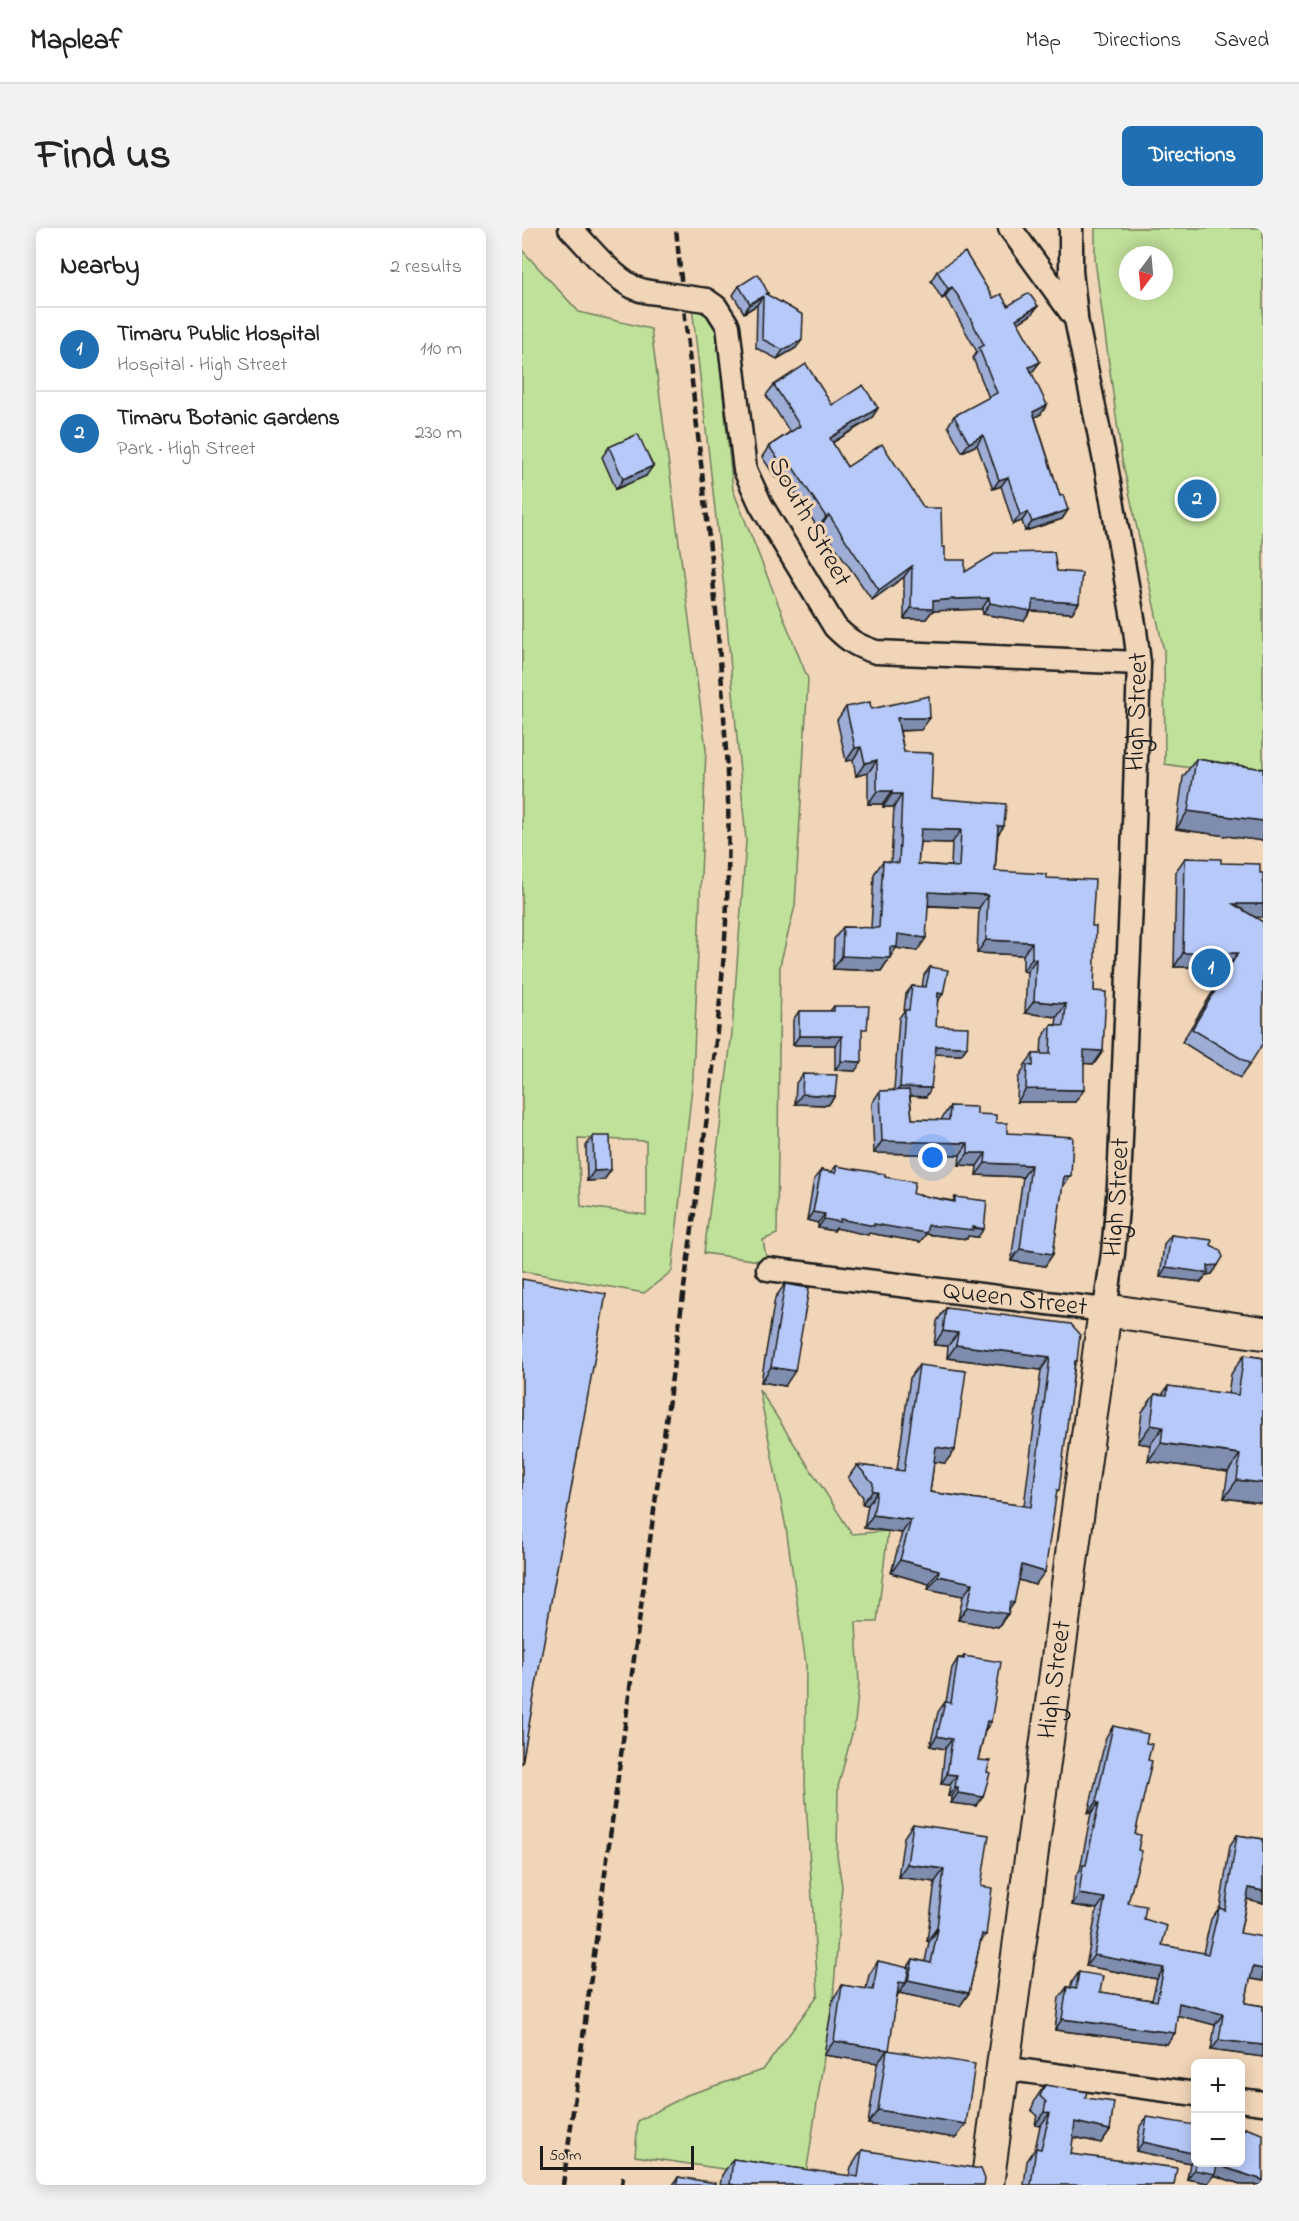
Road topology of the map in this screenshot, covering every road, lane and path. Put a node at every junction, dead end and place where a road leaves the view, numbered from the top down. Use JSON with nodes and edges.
{"nodes":[{"id":1,"x":570,"y":228,"type":"edge"},
{"id":2,"x":1010,"y":228,"type":"edge"},
{"id":3,"x":1071,"y":228,"type":"edge"},
{"id":4,"x":1076,"y":319,"type":"junction"},
{"id":5,"x":1139,"y":663,"type":"junction"},
{"id":6,"x":768,"y":1269,"type":"dead end"},
{"id":7,"x":1105,"y":1310,"type":"junction"},
{"id":8,"x":1263,"y":1333,"type":"edge"},
{"id":9,"x":1003,"y":2068,"type":"junction"},
{"id":10,"x":1191,"y":2093,"type":"edge"},
{"id":11,"x":1245,"y":2101,"type":"edge"},
{"id":12,"x":1263,"y":2103,"type":"edge"},
{"id":13,"x":987,"y":2185,"type":"edge"}],
"edges":[{"from":1,"to":5,"type":"street","name":"South Street","bridge":true},
{"from":2,"to":4,"type":"street","name":"High Street"},
{"from":3,"to":4,"type":"street"},
{"from":4,"to":5,"type":"street","name":"High Street"},
{"from":5,"to":7,"type":"street","name":"High Street"},
{"from":6,"to":7,"type":"street","name":"Queen Street"},
{"from":7,"to":8,"type":"street","name":"Queen Street"},
{"from":7,"to":9,"type":"street","name":"High Street"},
{"from":9,"to":10,"type":"street"},
{"from":9,"to":13,"type":"street","name":"High Street"},
{"from":11,"to":12,"type":"street"}]}
